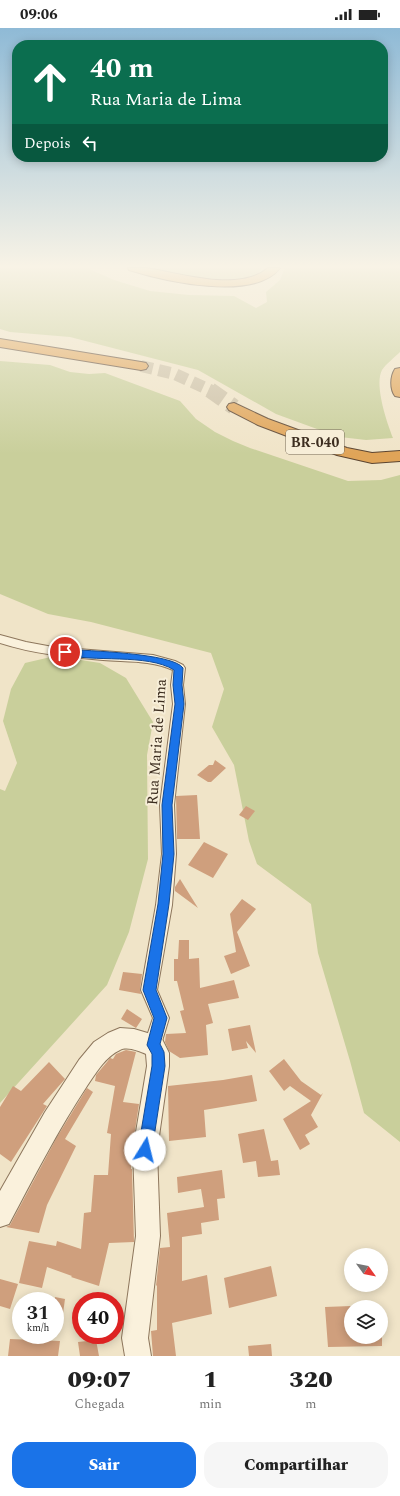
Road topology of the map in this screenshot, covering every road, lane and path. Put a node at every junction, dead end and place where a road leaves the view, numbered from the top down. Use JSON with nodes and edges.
{"nodes":[{"id":1,"x":0,"y":343,"type":"edge"},
{"id":2,"x":141,"y":366,"type":"tunnel mouth"},
{"id":3,"x":400,"y":372,"type":"edge"},
{"id":4,"x":400,"y":393,"type":"edge"},
{"id":5,"x":234,"y":407,"type":"tunnel mouth"},
{"id":6,"x":400,"y":456,"type":"edge"},
{"id":7,"x":0,"y":639,"type":"edge"},
{"id":8,"x":153,"y":1045,"type":"junction"},
{"id":9,"x":0,"y":1215,"type":"edge"},
{"id":10,"x":138,"y":1356,"type":"edge"}],
"edges":[{"from":1,"to":2,"type":"highway"},
{"from":3,"to":4,"type":"highway"},
{"from":5,"to":6,"type":"highway","number":"BR-040"},
{"from":7,"to":8,"type":"street","name":"Rua Maria de Lima"},
{"from":8,"to":9,"type":"street"},
{"from":8,"to":10,"type":"street"}]}
